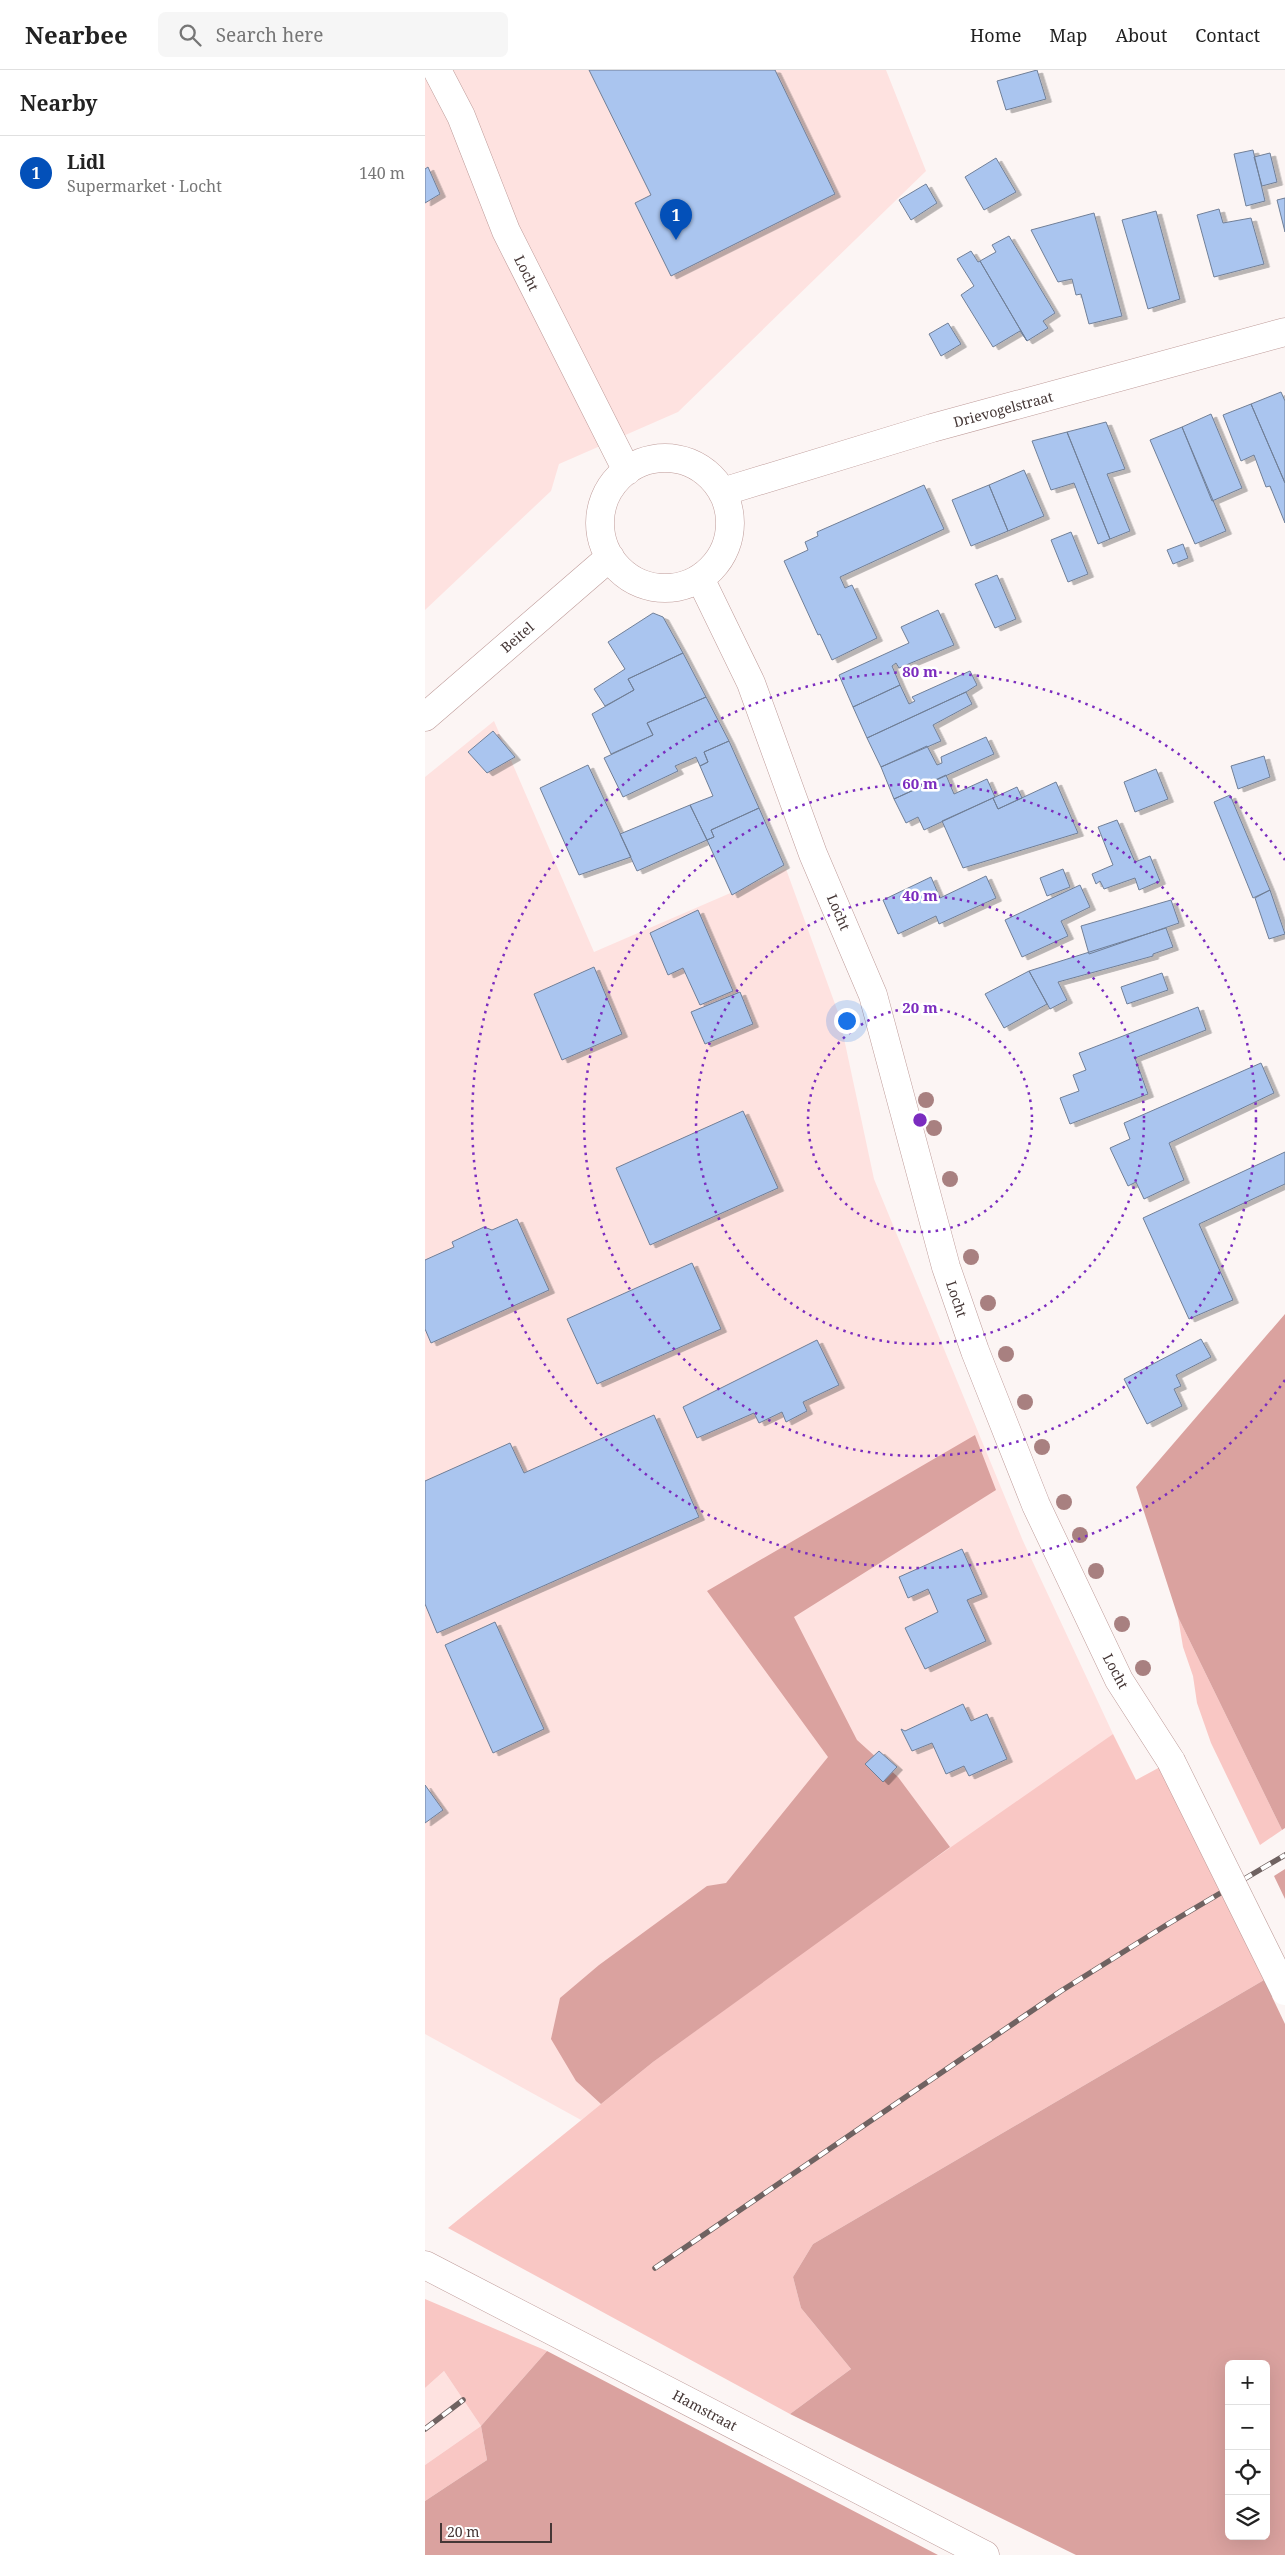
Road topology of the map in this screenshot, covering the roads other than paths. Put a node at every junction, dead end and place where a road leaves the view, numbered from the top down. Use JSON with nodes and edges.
{"nodes":[{"id":1,"x":437,"y":70,"type":"edge"},
{"id":2,"x":1285,"y":332,"type":"edge"},
{"id":3,"x":627,"y":471,"type":"junction"},
{"id":4,"x":723,"y":492,"type":"junction"},
{"id":5,"x":611,"y":558,"type":"junction"},
{"id":6,"x":700,"y":578,"type":"junction"},
{"id":7,"x":425,"y":717,"type":"edge"},
{"id":8,"x":1285,"y":1991,"type":"edge"},
{"id":9,"x":425,"y":2265,"type":"edge"},
{"id":10,"x":985,"y":2555,"type":"edge"}],
"edges":[{"from":1,"to":3,"type":"street","name":"Locht"},
{"from":2,"to":4,"type":"street","name":"Drievogelstraat"},
{"from":3,"to":4,"type":"street"},
{"from":3,"to":5,"type":"street"},
{"from":4,"to":6,"type":"street"},
{"from":5,"to":6,"type":"street"},
{"from":5,"to":7,"type":"street","name":"Beitel"},
{"from":6,"to":8,"type":"street","name":"Locht","bridge":true},
{"from":9,"to":10,"type":"street","name":"Hamstraat"}]}
